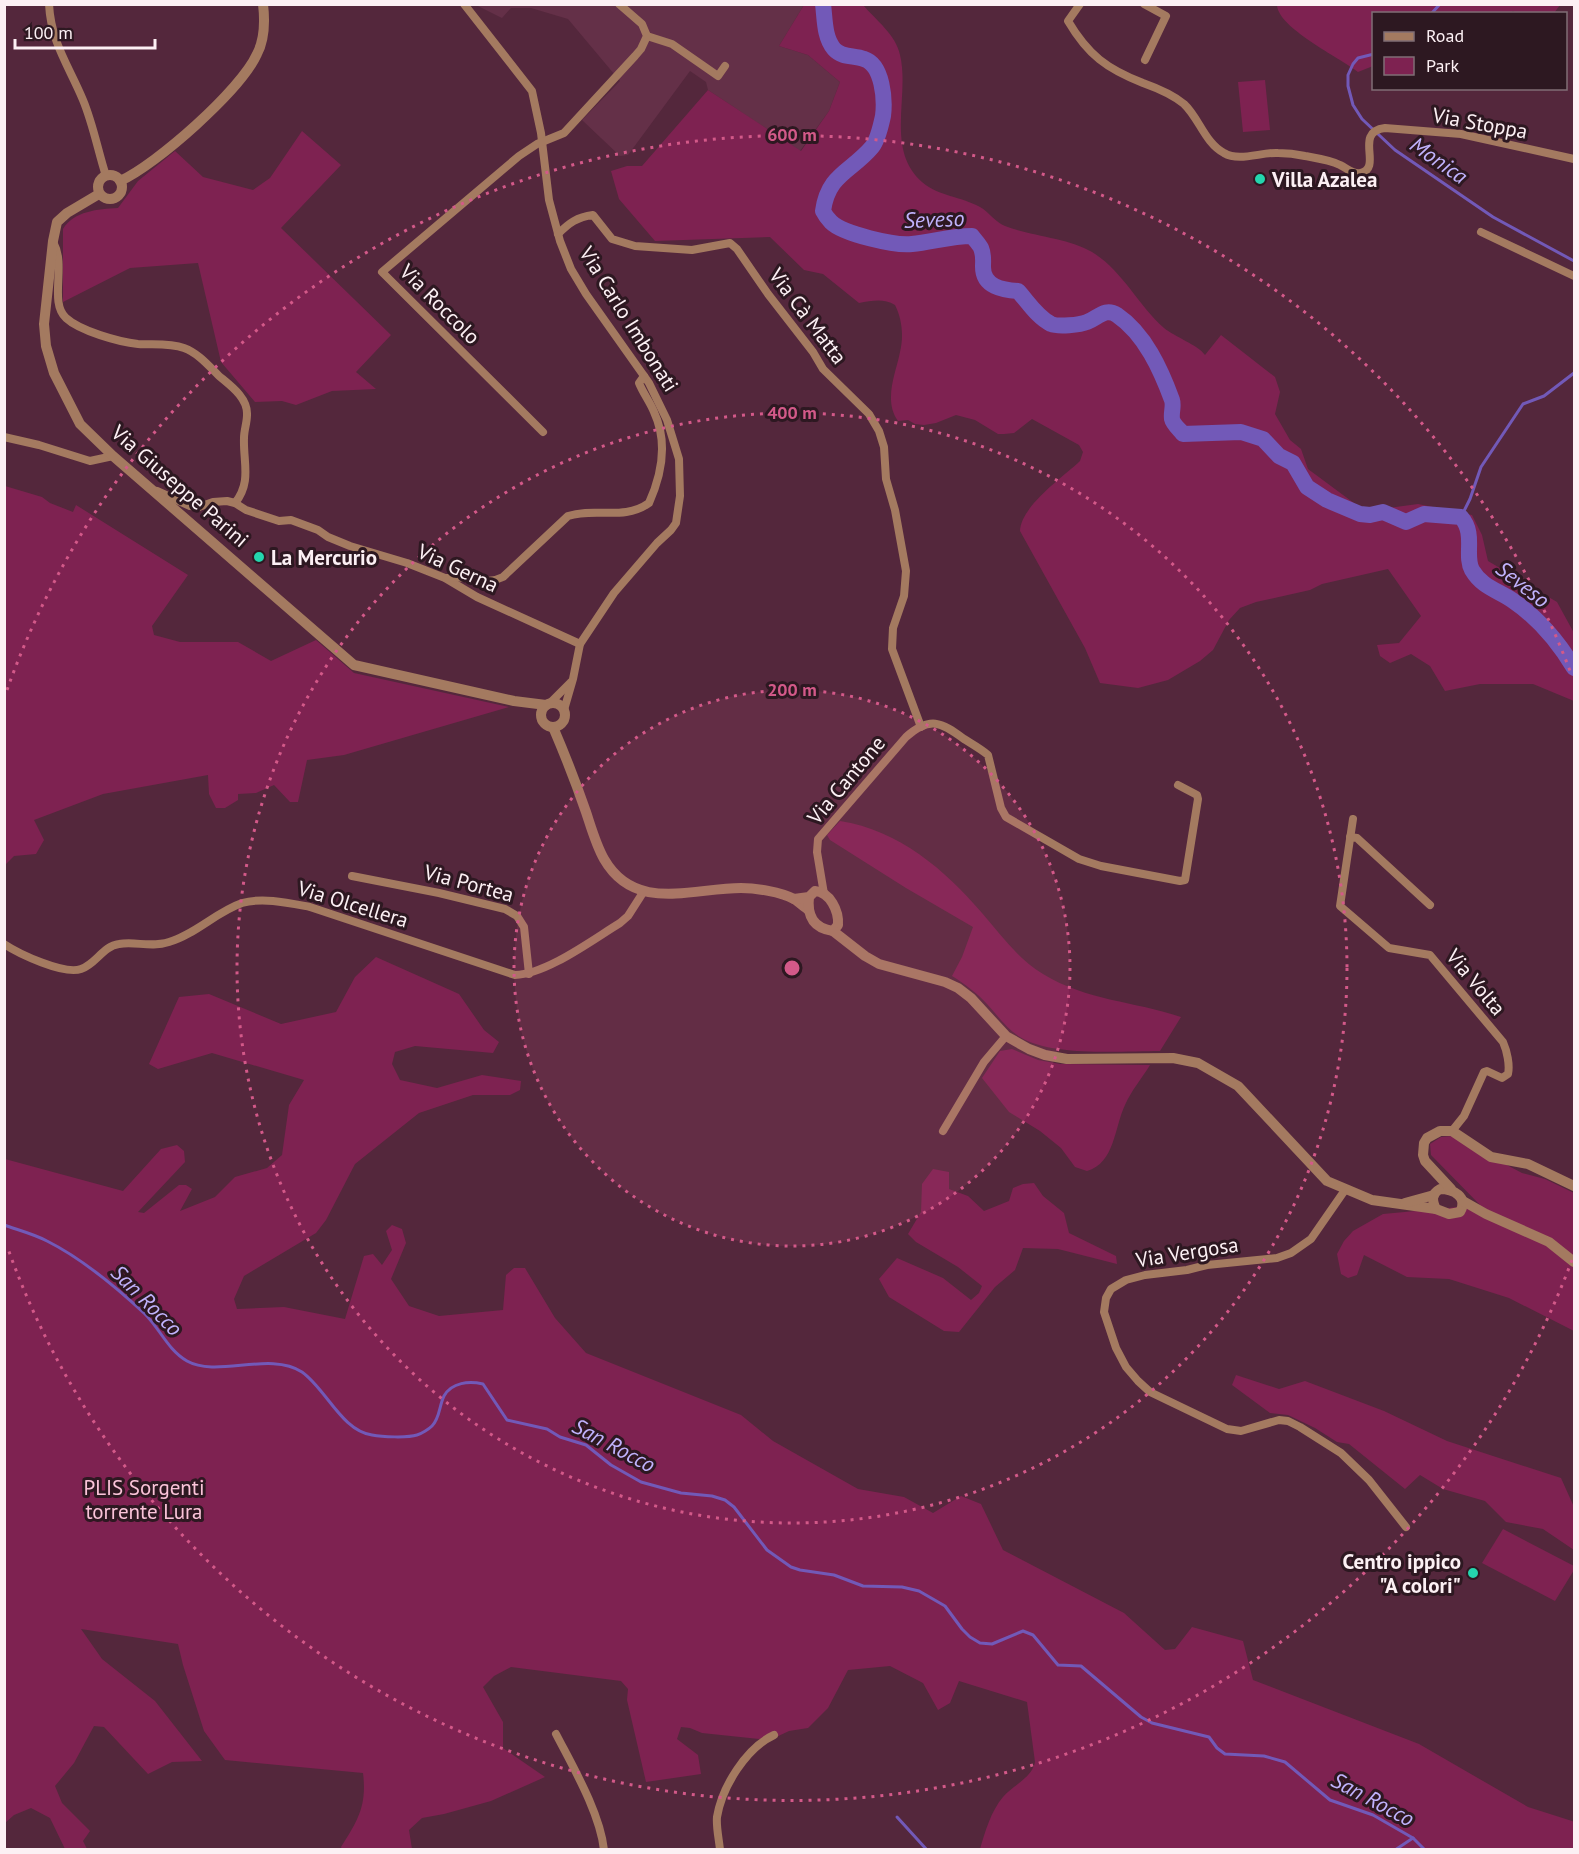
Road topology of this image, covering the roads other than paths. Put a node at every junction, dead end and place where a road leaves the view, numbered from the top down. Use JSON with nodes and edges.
{"nodes":[{"id":1,"x":49,"y":4,"type":"edge"},
{"id":2,"x":263,"y":4,"type":"edge"},
{"id":3,"x":464,"y":4,"type":"edge"},
{"id":4,"x":618,"y":4,"type":"edge"},
{"id":5,"x":1080,"y":4,"type":"edge"},
{"id":6,"x":1144,"y":4,"type":"edge"},
{"id":7,"x":647,"y":36,"type":"junction"},
{"id":8,"x":1145,"y":60,"type":"dead end"},
{"id":9,"x":725,"y":66,"type":"dead end"},
{"id":10,"x":543,"y":142,"type":"junction"},
{"id":11,"x":1575,"y":159,"type":"edge"},
{"id":12,"x":106,"y":176,"type":"junction"},
{"id":13,"x":120,"y":181,"type":"junction"},
{"id":14,"x":99,"y":194,"type":"junction"},
{"id":15,"x":1481,"y":232,"type":"dead end"},
{"id":16,"x":558,"y":234,"type":"junction"},
{"id":17,"x":53,"y":241,"type":"junction"},
{"id":18,"x":1575,"y":276,"type":"edge"},
{"id":19,"x":644,"y":376,"type":"junction"},
{"id":20,"x":543,"y":432,"type":"dead end"},
{"id":21,"x":4,"y":437,"type":"edge"},
{"id":22,"x":113,"y":456,"type":"junction"},
{"id":23,"x":152,"y":489,"type":"junction"},
{"id":24,"x":235,"y":503,"type":"junction"},
{"id":25,"x":445,"y":578,"type":"junction"},
{"id":26,"x":580,"y":644,"type":"junction"},
{"id":27,"x":573,"y":680,"type":"junction"},
{"id":28,"x":514,"y":701,"type":"junction"},
{"id":29,"x":548,"y":704,"type":"junction"},
{"id":30,"x":564,"y":715,"type":"junction"},
{"id":31,"x":542,"y":719,"type":"junction"},
{"id":32,"x":553,"y":727,"type":"junction"},
{"id":33,"x":921,"y":727,"type":"junction"},
{"id":34,"x":566,"y":756,"type":"junction"},
{"id":35,"x":1178,"y":785,"type":"dead end"},
{"id":36,"x":1353,"y":819,"type":"dead end"},
{"id":37,"x":1350,"y":837,"type":"junction"},
{"id":38,"x":352,"y":876,"type":"dead end"},
{"id":39,"x":644,"y":891,"type":"junction"},
{"id":40,"x":816,"y":894,"type":"junction"},
{"id":41,"x":794,"y":899,"type":"junction"},
{"id":42,"x":1430,"y":905,"type":"dead end"},
{"id":43,"x":809,"y":910,"type":"junction"},
{"id":44,"x":839,"y":919,"type":"junction"},
{"id":45,"x":832,"y":931,"type":"junction"},
{"id":46,"x":4,"y":944,"type":"edge"},
{"id":47,"x":853,"y":945,"type":"junction"},
{"id":48,"x":529,"y":974,"type":"junction"},
{"id":49,"x":1006,"y":1036,"type":"junction"},
{"id":50,"x":943,"y":1131,"type":"dead end"},
{"id":51,"x":1452,"y":1131,"type":"junction"},
{"id":52,"x":1438,"y":1176,"type":"junction"},
{"id":53,"x":1575,"y":1186,"type":"edge"},
{"id":54,"x":1451,"y":1189,"type":"junction"},
{"id":55,"x":1345,"y":1190,"type":"junction"},
{"id":56,"x":1435,"y":1193,"type":"junction"},
{"id":57,"x":1403,"y":1204,"type":"junction"},
{"id":58,"x":1461,"y":1206,"type":"junction"},
{"id":59,"x":1436,"y":1209,"type":"junction"},
{"id":60,"x":1575,"y":1262,"type":"edge"},
{"id":61,"x":1406,"y":1527,"type":"dead end"},
{"id":62,"x":556,"y":1734,"type":"dead end"},
{"id":63,"x":774,"y":1735,"type":"dead end"},
{"id":64,"x":604,"y":1850,"type":"edge"},
{"id":65,"x":720,"y":1850,"type":"edge"}],
"edges":[{"from":1,"to":12,"type":"street"},
{"from":2,"to":13,"type":"street"},
{"from":3,"to":10,"type":"street","name":"Via Carlo Imbonati"},
{"from":4,"to":7,"type":"street"},
{"from":5,"to":11,"type":"street","name":"Via Stoppa"},
{"from":6,"to":8,"type":"street"},
{"from":7,"to":9,"type":"street"},
{"from":7,"to":10,"type":"street"},
{"from":10,"to":16,"type":"street","name":"Via Carlo Imbonati"},
{"from":10,"to":20,"type":"street","name":"Via Roccolo"},
{"from":12,"to":13,"type":"street"},
{"from":12,"to":14,"type":"street"},
{"from":13,"to":14,"type":"street"},
{"from":14,"to":17,"type":"street","name":"Via Giuseppe Parini"},
{"from":15,"to":18,"type":"street"},
{"from":16,"to":19,"type":"street","name":"Via Carlo Imbonati"},
{"from":16,"to":33,"type":"street","name":"Via Cà Matta"},
{"from":17,"to":22,"type":"street","name":"Via Giuseppe Parini"},
{"from":17,"to":24,"type":"street"},
{"from":19,"to":25,"type":"street"},
{"from":19,"to":26,"type":"street","name":"Via Carlo Imbonati"},
{"from":21,"to":22,"type":"street"},
{"from":22,"to":23,"type":"street","name":"Via Giuseppe Parini"},
{"from":23,"to":24,"type":"street","name":"Via Gerna"},
{"from":23,"to":28,"type":"street","name":"Via Giuseppe Parini"},
{"from":24,"to":25,"type":"street","name":"Via Gerna"},
{"from":25,"to":26,"type":"street","name":"Via Gerna"},
{"from":26,"to":27,"type":"street","name":"Via Carlo Imbonati"},
{"from":27,"to":29,"type":"street"},
{"from":27,"to":30,"type":"street","name":"Via Carlo Imbonati"},
{"from":28,"to":29,"type":"street","name":"Via Giuseppe Parini"},
{"from":28,"to":31,"type":"street","name":"Via Giuseppe Parini"},
{"from":29,"to":30,"type":"street"},
{"from":29,"to":31,"type":"street"},
{"from":30,"to":32,"type":"street"},
{"from":30,"to":34,"type":"street"},
{"from":31,"to":32,"type":"street"},
{"from":32,"to":34,"type":"street"},
{"from":33,"to":35,"type":"street","name":"Via Cantone"},
{"from":33,"to":40,"type":"street","name":"Via Cantone"},
{"from":34,"to":39,"type":"street"},
{"from":36,"to":37,"type":"street","name":"Via Volta"},
{"from":37,"to":42,"type":"street"},
{"from":37,"to":51,"type":"street","name":"Via Volta"},
{"from":38,"to":48,"type":"street","name":"Via Portea"},
{"from":39,"to":41,"type":"street"},
{"from":39,"to":48,"type":"street"},
{"from":40,"to":41,"type":"street"},
{"from":40,"to":43,"type":"street"},
{"from":40,"to":44,"type":"street"},
{"from":41,"to":43,"type":"street"},
{"from":43,"to":45,"type":"street"},
{"from":44,"to":45,"type":"street"},
{"from":44,"to":47,"type":"street"},
{"from":45,"to":47,"type":"street"},
{"from":46,"to":48,"type":"street","name":"Via Olcellera"},
{"from":47,"to":49,"type":"street"},
{"from":49,"to":50,"type":"street"},
{"from":49,"to":55,"type":"street"},
{"from":51,"to":52,"type":"street"},
{"from":51,"to":53,"type":"street"},
{"from":52,"to":54,"type":"street"},
{"from":52,"to":56,"type":"street"},
{"from":54,"to":56,"type":"street"},
{"from":54,"to":58,"type":"street"},
{"from":55,"to":57,"type":"street"},
{"from":55,"to":61,"type":"street","name":"Via Vergosa"},
{"from":56,"to":57,"type":"street"},
{"from":56,"to":59,"type":"street"},
{"from":57,"to":59,"type":"street"},
{"from":58,"to":59,"type":"street"},
{"from":58,"to":60,"type":"street"},
{"from":62,"to":64,"type":"street"},
{"from":63,"to":65,"type":"street"}]}
